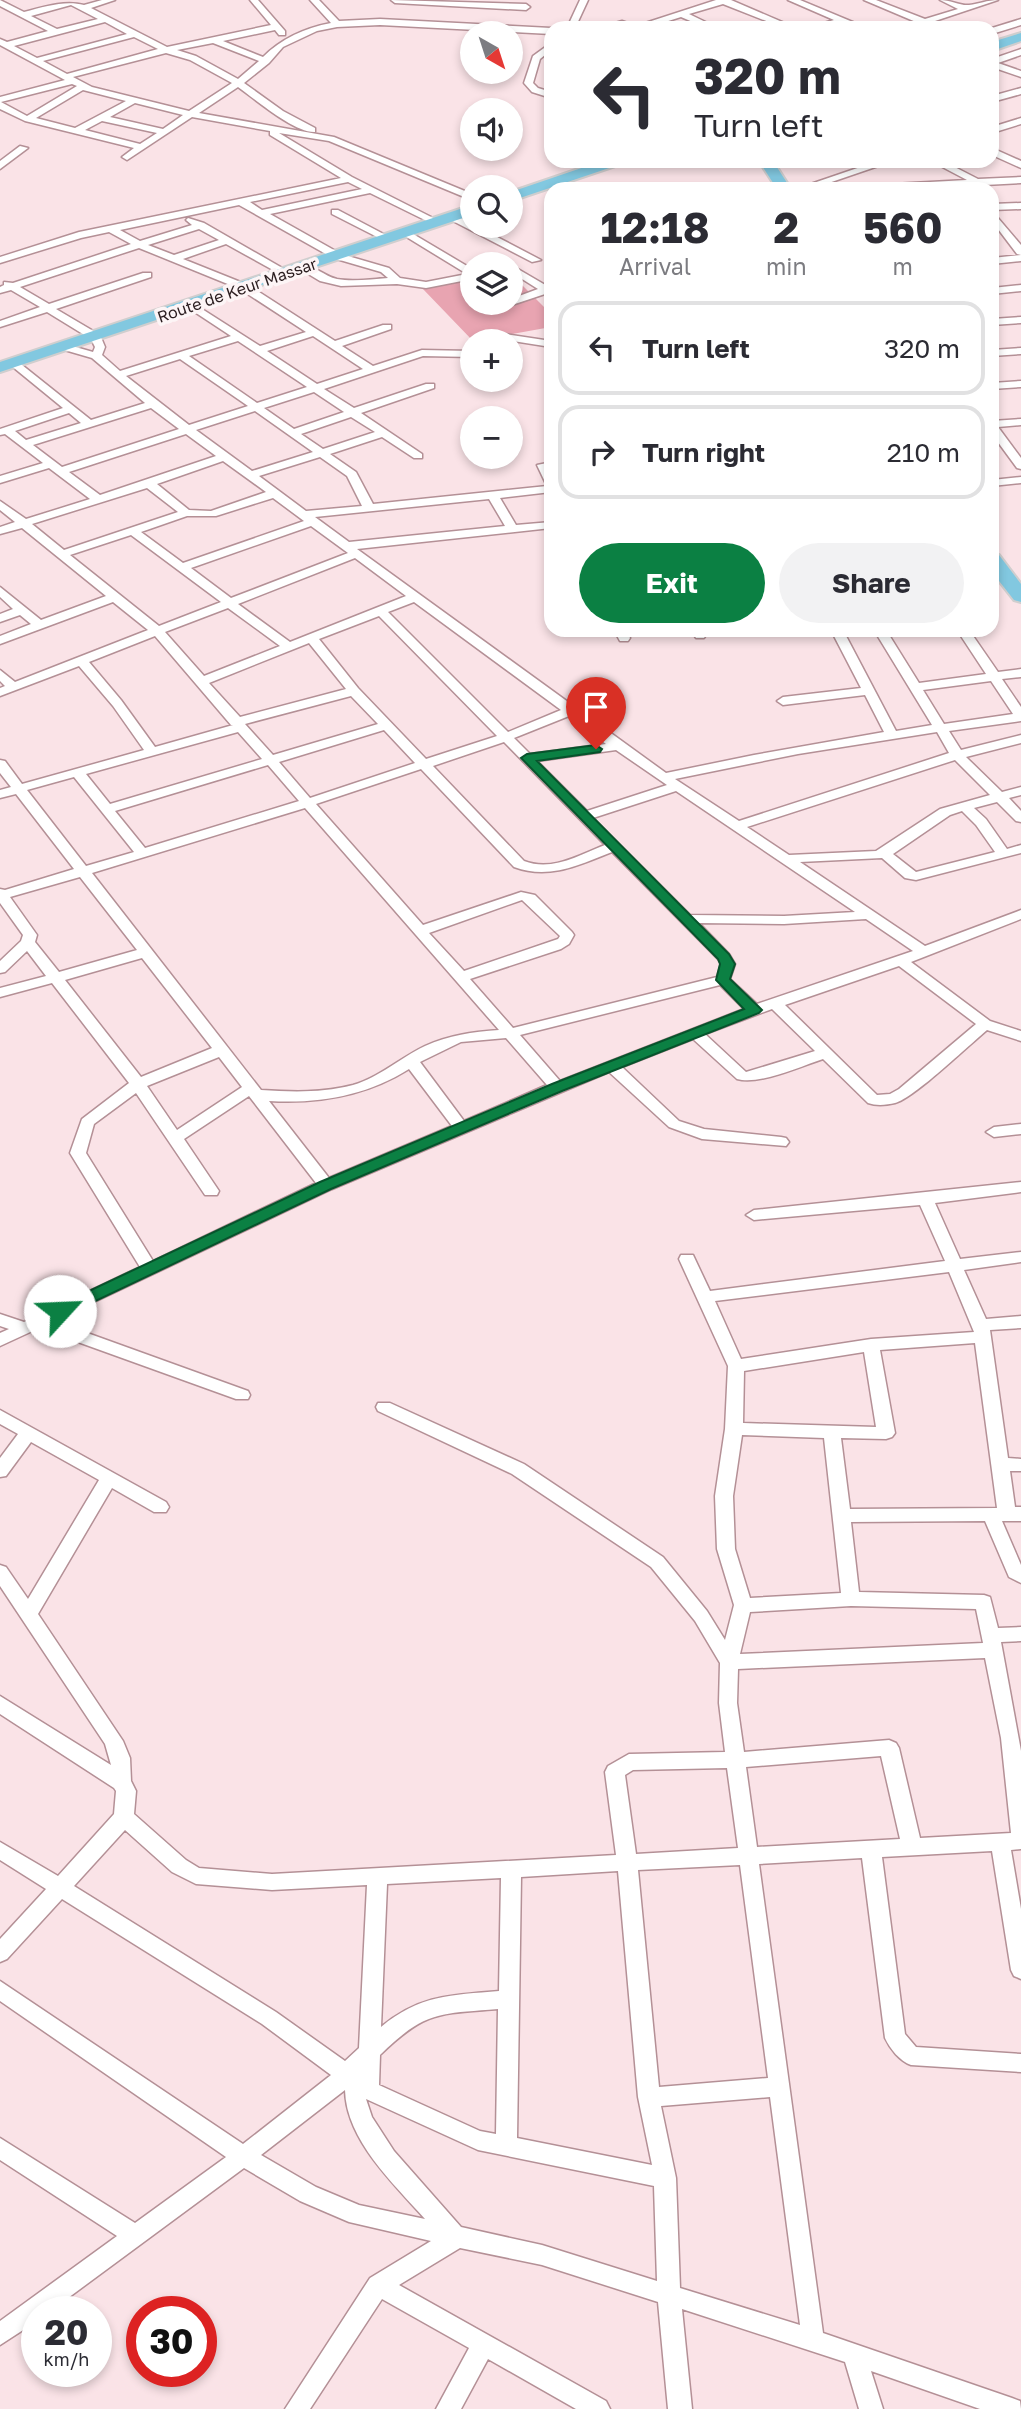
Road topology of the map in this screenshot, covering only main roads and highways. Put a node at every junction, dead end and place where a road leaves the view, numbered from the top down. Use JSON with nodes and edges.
{"nodes":[{"id":1,"x":1021,"y":37,"type":"edge"},
{"id":2,"x":999,"y":45,"type":"edge"},
{"id":3,"x":596,"y":168,"type":"edge"},
{"id":4,"x":555,"y":182,"type":"edge"},
{"id":5,"x":544,"y":186,"type":"edge"},
{"id":6,"x":523,"y":193,"type":"edge"},
{"id":7,"x":460,"y":214,"type":"edge"},
{"id":8,"x":7,"y":365,"type":"edge"},
{"id":9,"x":999,"y":568,"type":"edge"},
{"id":10,"x":1021,"y":596,"type":"edge"}],
"edges":[{"from":1,"to":2,"type":"main road"},
{"from":3,"to":4,"type":"main road"},
{"from":5,"to":6,"type":"main road"},
{"from":7,"to":8,"type":"main road","name":"Route de Keur Massar"},
{"from":9,"to":10,"type":"main road"}]}
